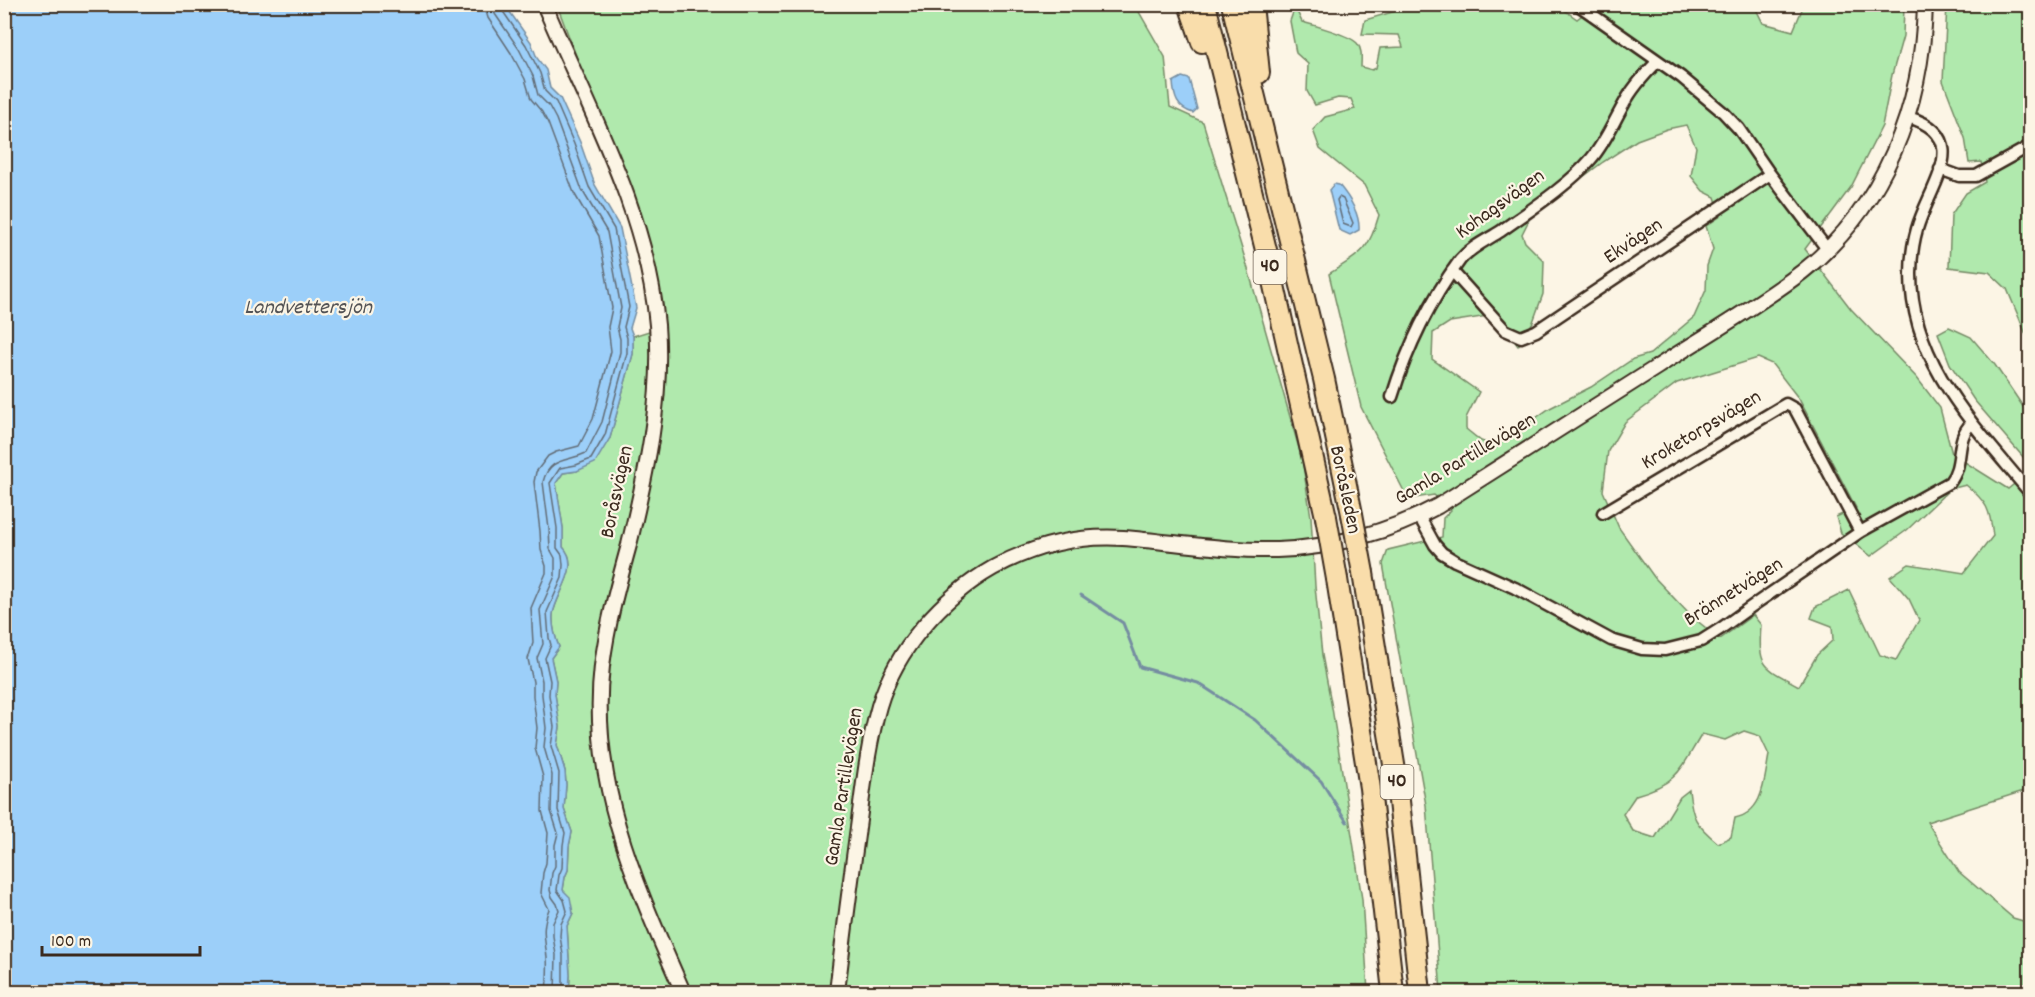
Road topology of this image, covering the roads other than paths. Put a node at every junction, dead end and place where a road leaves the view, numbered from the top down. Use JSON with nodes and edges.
{"nodes":[{"id":1,"x":544,"y":4,"type":"edge"},
{"id":2,"x":1189,"y":4,"type":"edge"},
{"id":3,"x":1204,"y":4,"type":"edge"},
{"id":4,"x":1232,"y":4,"type":"edge"},
{"id":5,"x":1252,"y":4,"type":"edge"},
{"id":6,"x":1577,"y":4,"type":"edge"},
{"id":7,"x":1925,"y":4,"type":"edge"},
{"id":8,"x":1658,"y":61,"type":"junction"},
{"id":9,"x":1908,"y":117,"type":"junction"},
{"id":10,"x":1266,"y":141,"type":"junction"},
{"id":11,"x":1239,"y":146,"type":"junction"},
{"id":12,"x":2031,"y":146,"type":"edge"},
{"id":13,"x":1941,"y":169,"type":"junction"},
{"id":14,"x":1770,"y":174,"type":"junction"},
{"id":15,"x":1827,"y":249,"type":"junction"},
{"id":16,"x":1452,"y":271,"type":"junction"},
{"id":17,"x":1392,"y":397,"type":"dead end"},
{"id":18,"x":1972,"y":423,"type":"junction"},
{"id":19,"x":2031,"y":493,"type":"edge"},
{"id":20,"x":1603,"y":513,"type":"dead end"},
{"id":21,"x":1419,"y":516,"type":"junction"},
{"id":22,"x":1860,"y":532,"type":"junction"},
{"id":23,"x":683,"y":993,"type":"edge"},
{"id":24,"x":837,"y":993,"type":"edge"},
{"id":25,"x":1393,"y":993,"type":"edge"},
{"id":26,"x":1420,"y":993,"type":"edge"}],
"edges":[{"from":1,"to":23,"type":"street","name":"Boråsvägen"},
{"from":2,"to":11,"type":"highway"},
{"from":3,"to":11,"type":"highway","name":"Boråsleden","number":"40"},
{"from":4,"to":10,"type":"highway","name":"Boråsleden","number":"40"},
{"from":5,"to":10,"type":"highway"},
{"from":6,"to":8,"type":"street"},
{"from":7,"to":9,"type":"street","name":"Gamla Partillevägen"},
{"from":8,"to":14,"type":"street"},
{"from":8,"to":16,"type":"street","name":"Kohagsvägen"},
{"from":9,"to":13,"type":"street"},
{"from":9,"to":15,"type":"street","name":"Gamla Partillevägen"},
{"from":10,"to":26,"type":"highway","name":"Boråsleden","number":"40","bridge":true},
{"from":11,"to":25,"type":"highway","name":"Boråsleden","number":"40","bridge":true},
{"from":12,"to":13,"type":"street"},
{"from":13,"to":18,"type":"street"},
{"from":14,"to":15,"type":"street"},
{"from":14,"to":16,"type":"street","name":"Ekvägen"},
{"from":15,"to":21,"type":"street","name":"Gamla Partillevägen"},
{"from":16,"to":17,"type":"street","name":"Kohagsvägen"},
{"from":18,"to":19,"type":"street"},
{"from":18,"to":22,"type":"street","name":"Brännetvägen"},
{"from":20,"to":22,"type":"street","name":"Kroketorpsvägen"},
{"from":21,"to":22,"type":"street","name":"Brännetvägen"},
{"from":21,"to":24,"type":"street","name":"Gamla Partillevägen"}]}
